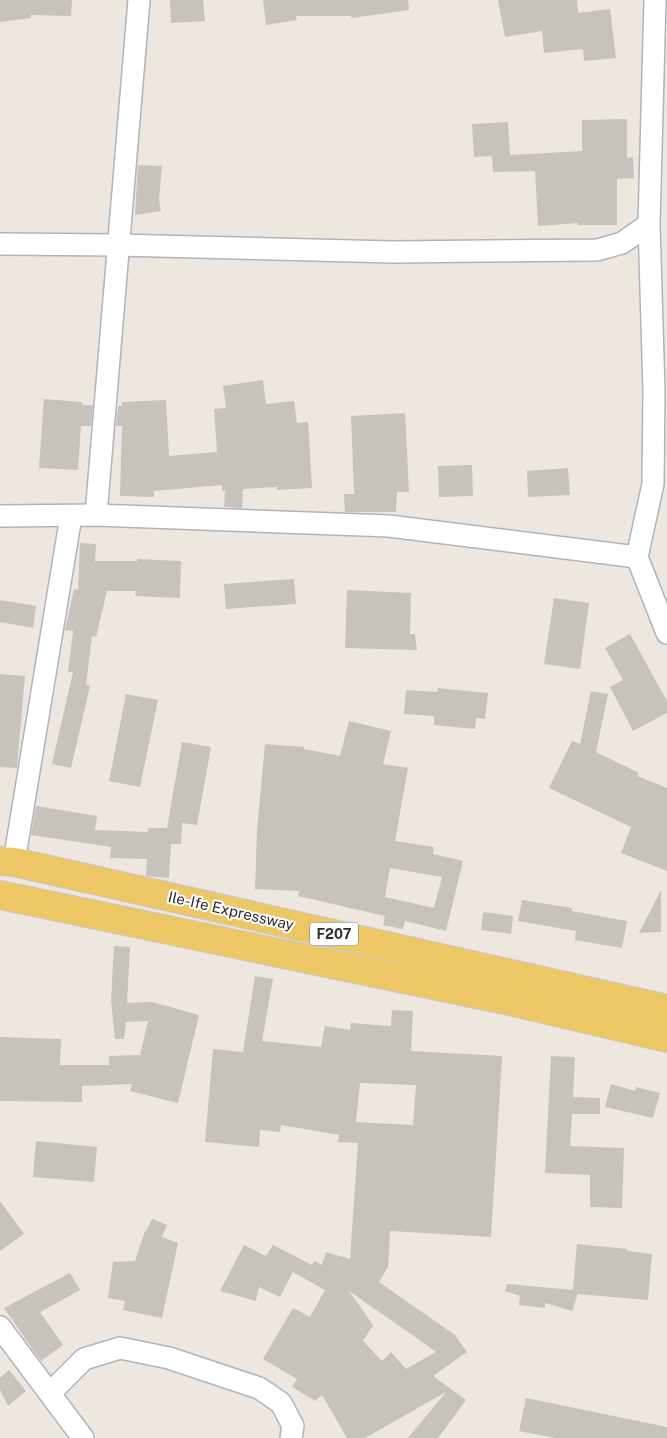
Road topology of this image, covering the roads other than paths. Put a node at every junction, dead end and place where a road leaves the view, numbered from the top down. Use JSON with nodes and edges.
{"nodes":[{"id":1,"x":140,"y":0,"type":"edge"},
{"id":2,"x":655,"y":0,"type":"edge"},
{"id":3,"x":649,"y":224,"type":"junction"},
{"id":4,"x":0,"y":244,"type":"edge"},
{"id":5,"x":118,"y":245,"type":"junction"},
{"id":6,"x":96,"y":515,"type":"junction"},
{"id":7,"x":0,"y":516,"type":"edge"},
{"id":8,"x":72,"y":516,"type":"junction"},
{"id":9,"x":637,"y":556,"type":"junction"},
{"id":10,"x":667,"y":633,"type":"edge"},
{"id":11,"x":7,"y":862,"type":"edge"},
{"id":12,"x":0,"y":895,"type":"edge"},
{"id":13,"x":665,"y":1004,"type":"edge"},
{"id":14,"x":667,"y":1038,"type":"edge"},
{"id":15,"x":0,"y":1328,"type":"edge"},
{"id":16,"x":50,"y":1393,"type":"junction"},
{"id":17,"x":83,"y":1438,"type":"edge"},
{"id":18,"x":291,"y":1438,"type":"edge"}],
"edges":[{"from":1,"to":5,"type":"street"},
{"from":2,"to":3,"type":"street"},
{"from":3,"to":5,"type":"street"},
{"from":3,"to":9,"type":"street"},
{"from":4,"to":5,"type":"street"},
{"from":5,"to":6,"type":"street"},
{"from":6,"to":8,"type":"street"},
{"from":6,"to":9,"type":"street"},
{"from":7,"to":8,"type":"street"},
{"from":8,"to":11,"type":"street"},
{"from":9,"to":10,"type":"street"},
{"from":11,"to":13,"type":"main road","name":"Ile-Ife Expressway","number":"F207"},
{"from":12,"to":14,"type":"main road","name":"Ile-Ife Expressway","number":"F207"},
{"from":15,"to":16,"type":"street"},
{"from":16,"to":17,"type":"street"},
{"from":16,"to":18,"type":"street"}]}
